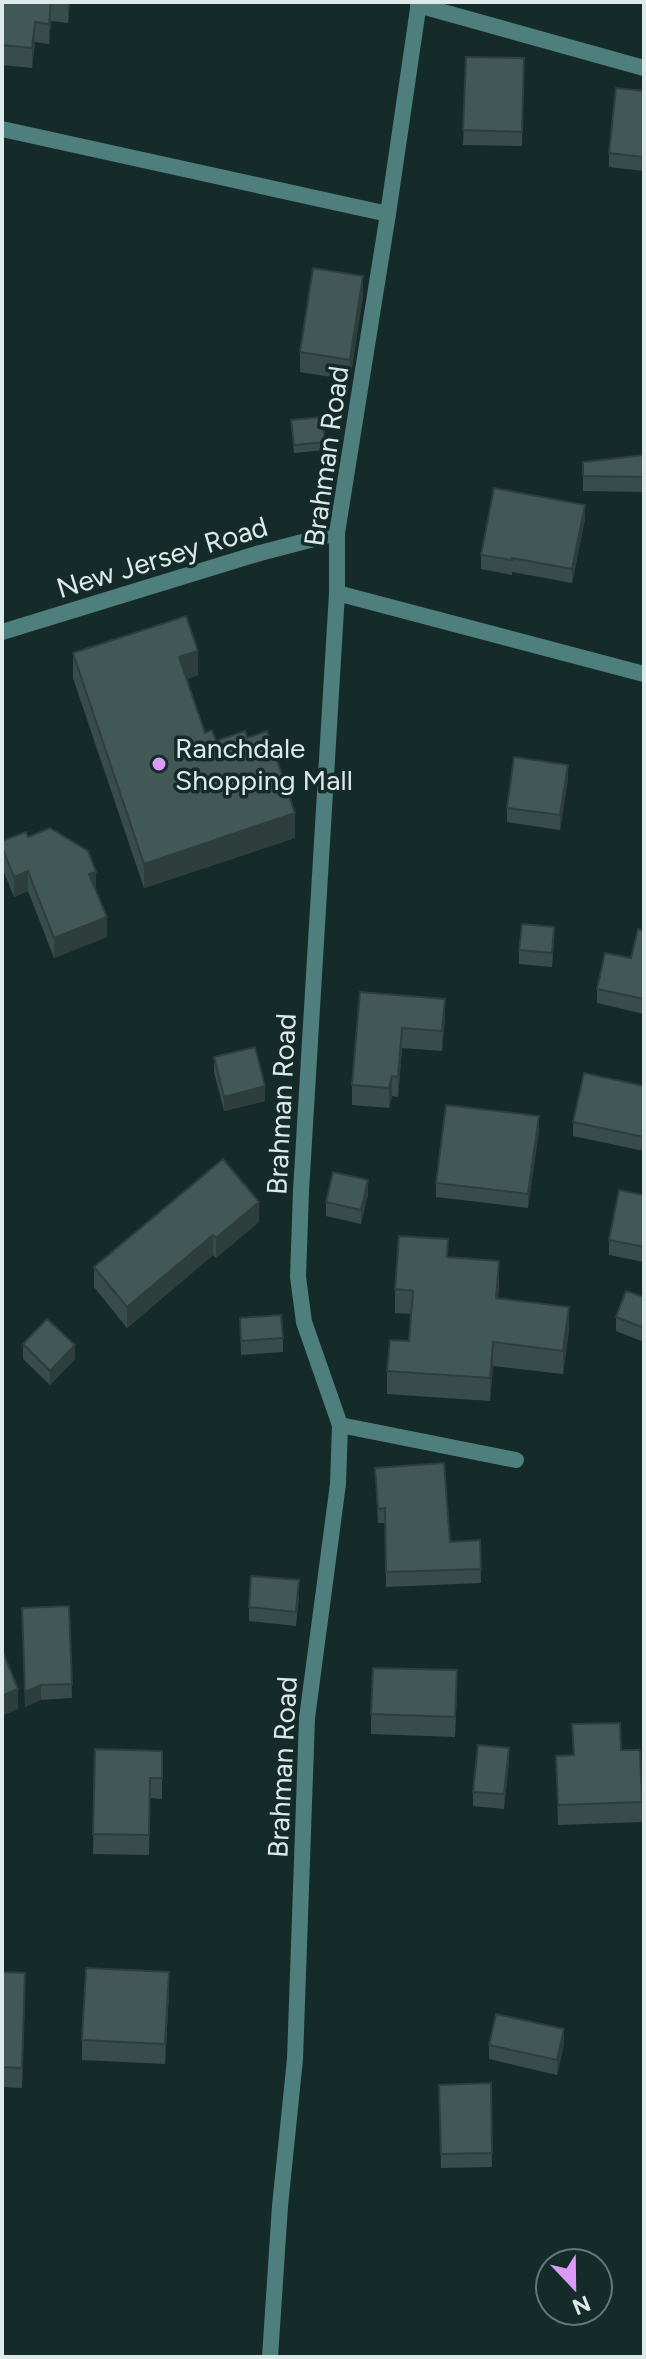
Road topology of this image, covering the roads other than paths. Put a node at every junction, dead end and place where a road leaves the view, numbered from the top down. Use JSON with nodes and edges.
{"nodes":[{"id":1,"x":418,"y":4,"type":"edge"},
{"id":2,"x":644,"y":68,"type":"edge"},
{"id":3,"x":2,"y":129,"type":"edge"},
{"id":4,"x":388,"y":214,"type":"junction"},
{"id":5,"x":337,"y":533,"type":"junction"},
{"id":6,"x":337,"y":593,"type":"junction"},
{"id":7,"x":2,"y":632,"type":"edge"},
{"id":8,"x":644,"y":674,"type":"edge"},
{"id":9,"x":340,"y":1425,"type":"junction"},
{"id":10,"x":516,"y":1460,"type":"dead end"},
{"id":11,"x":270,"y":2357,"type":"edge"}],
"edges":[{"from":1,"to":2,"type":"street"},
{"from":1,"to":4,"type":"street","name":"Brahman Road"},
{"from":3,"to":4,"type":"street"},
{"from":4,"to":5,"type":"street","name":"Brahman Road"},
{"from":5,"to":6,"type":"street","name":"Brahman Road"},
{"from":5,"to":7,"type":"street","name":"New Jersey Road"},
{"from":6,"to":8,"type":"street"},
{"from":6,"to":9,"type":"street","name":"Brahman Road"},
{"from":9,"to":10,"type":"street"},
{"from":9,"to":11,"type":"street","name":"Brahman Road"}]}
